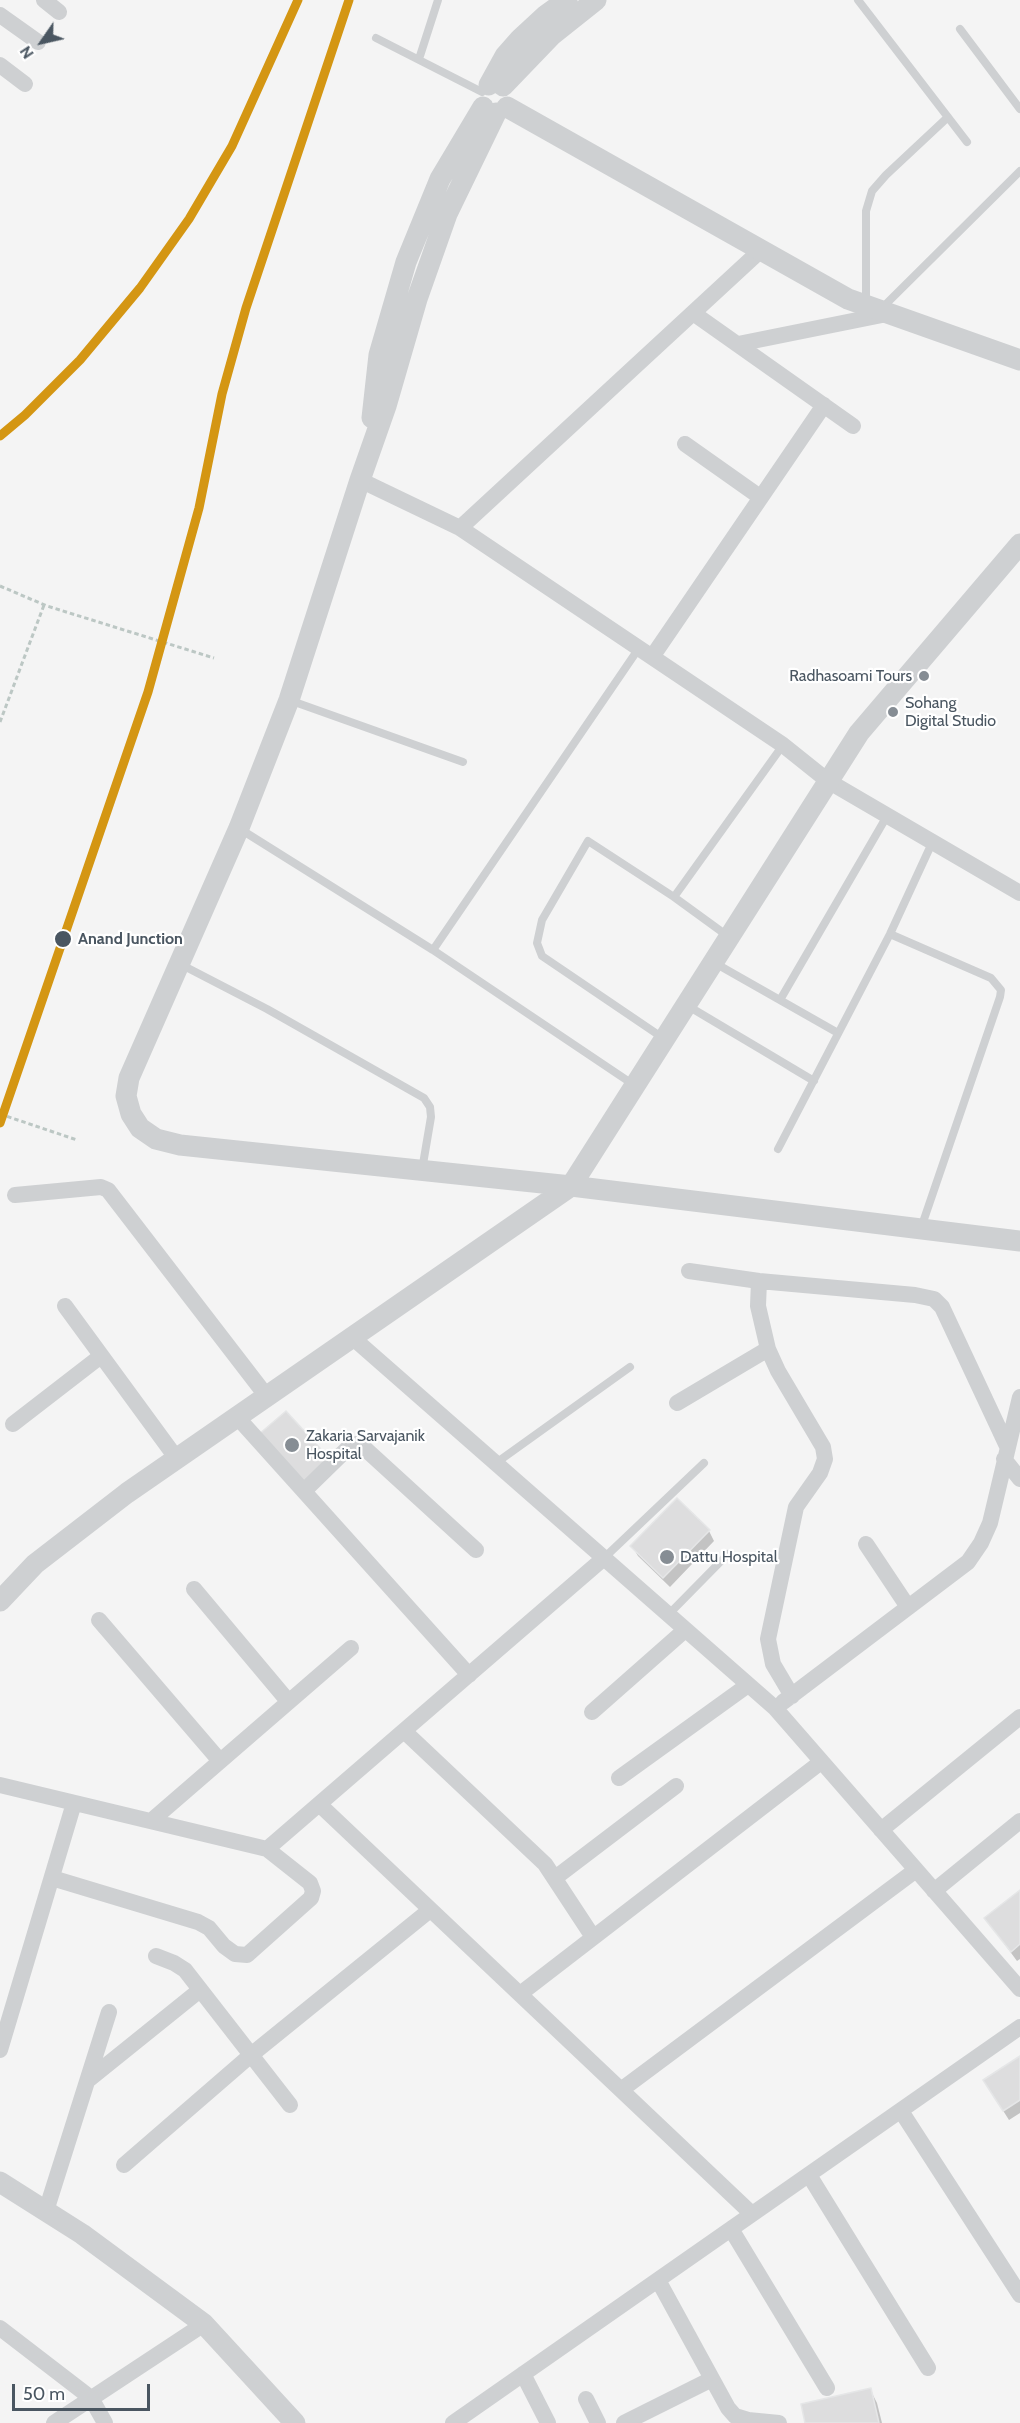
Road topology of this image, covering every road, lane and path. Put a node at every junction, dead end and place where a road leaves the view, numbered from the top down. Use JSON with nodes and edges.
{"nodes":[{"id":1,"x":44,"y":0,"type":"edge"},
{"id":2,"x":438,"y":0,"type":"edge"},
{"id":3,"x":567,"y":0,"type":"edge"},
{"id":4,"x":596,"y":0,"type":"edge"},
{"id":5,"x":858,"y":0,"type":"edge"},
{"id":6,"x":58,"y":12,"type":"dead end"},
{"id":7,"x":0,"y":15,"type":"edge"},
{"id":8,"x":960,"y":29,"type":"dead end"},
{"id":9,"x":376,"y":38,"type":"dead end"},
{"id":10,"x":38,"y":42,"type":"dead end"},
{"id":11,"x":418,"y":59,"type":"junction"},
{"id":12,"x":0,"y":65,"type":"edge"},
{"id":13,"x":25,"y":84,"type":"dead end"},
{"id":14,"x":493,"y":98,"type":"junction"},
{"id":15,"x":1020,"y":109,"type":"edge"},
{"id":16,"x":948,"y":117,"type":"junction"},
{"id":17,"x":967,"y":142,"type":"dead end"},
{"id":18,"x":1020,"y":171,"type":"edge"},
{"id":19,"x":761,"y":250,"type":"junction"},
{"id":20,"x":877,"y":311,"type":"junction"},
{"id":21,"x":693,"y":313,"type":"junction"},
{"id":22,"x":738,"y":344,"type":"junction"},
{"id":23,"x":1020,"y":360,"type":"edge"},
{"id":24,"x":824,"y":405,"type":"junction"},
{"id":25,"x":853,"y":426,"type":"dead end"},
{"id":26,"x":685,"y":444,"type":"dead end"},
{"id":27,"x":360,"y":480,"type":"junction"},
{"id":28,"x":760,"y":497,"type":"junction"},
{"id":29,"x":460,"y":528,"type":"junction"},
{"id":30,"x":1020,"y":544,"type":"edge"},
{"id":31,"x":0,"y":586,"type":"edge"},
{"id":32,"x":45,"y":605,"type":"junction"},
{"id":33,"x":645,"y":652,"type":"junction"},
{"id":34,"x":214,"y":658,"type":"dead end"},
{"id":35,"x":289,"y":700,"type":"junction"},
{"id":36,"x":0,"y":722,"type":"edge"},
{"id":37,"x":783,"y":745,"type":"junction"},
{"id":38,"x":463,"y":762,"type":"dead end"},
{"id":39,"x":828,"y":781,"type":"junction"},
{"id":40,"x":887,"y":816,"type":"junction"},
{"id":41,"x":239,"y":828,"type":"junction"},
{"id":42,"x":932,"y":843,"type":"junction"},
{"id":43,"x":1020,"y":893,"type":"edge"},
{"id":44,"x":674,"y":897,"type":"junction"},
{"id":45,"x":890,"y":934,"type":"junction"},
{"id":46,"x":729,"y":937,"type":"junction"},
{"id":47,"x":433,"y":950,"type":"junction"},
{"id":48,"x":713,"y":962,"type":"junction"},
{"id":49,"x":179,"y":964,"type":"junction"},
{"id":50,"x":780,"y":1000,"type":"junction"},
{"id":51,"x":686,"y":1005,"type":"junction"},
{"id":52,"x":838,"y":1033,"type":"junction"},
{"id":53,"x":664,"y":1039,"type":"junction"},
{"id":54,"x":814,"y":1081,"type":"junction"},
{"id":55,"x":635,"y":1086,"type":"junction"},
{"id":56,"x":0,"y":1114,"type":"edge"},
{"id":57,"x":77,"y":1140,"type":"dead end"},
{"id":58,"x":778,"y":1149,"type":"dead end"},
{"id":59,"x":422,"y":1170,"type":"junction"},
{"id":60,"x":571,"y":1186,"type":"junction"},
{"id":61,"x":15,"y":1195,"type":"dead end"},
{"id":62,"x":921,"y":1228,"type":"junction"},
{"id":63,"x":1020,"y":1241,"type":"edge"},
{"id":64,"x":689,"y":1271,"type":"dead end"},
{"id":65,"x":759,"y":1281,"type":"junction"},
{"id":66,"x":65,"y":1306,"type":"dead end"},
{"id":67,"x":353,"y":1338,"type":"junction"},
{"id":68,"x":768,"y":1349,"type":"junction"},
{"id":69,"x":101,"y":1356,"type":"junction"},
{"id":70,"x":630,"y":1367,"type":"dead end"},
{"id":71,"x":1020,"y":1397,"type":"edge"},
{"id":72,"x":268,"y":1398,"type":"junction"},
{"id":73,"x":677,"y":1403,"type":"dead end"},
{"id":74,"x":238,"y":1418,"type":"junction"},
{"id":75,"x":13,"y":1424,"type":"dead end"},
{"id":76,"x":1006,"y":1452,"type":"junction"},
{"id":77,"x":177,"y":1459,"type":"junction"},
{"id":78,"x":496,"y":1463,"type":"junction"},
{"id":79,"x":704,"y":1463,"type":"dead end"},
{"id":80,"x":1018,"y":1473,"type":"edge"},
{"id":81,"x":304,"y":1491,"type":"junction"},
{"id":82,"x":866,"y":1544,"type":"dead end"},
{"id":83,"x":476,"y":1550,"type":"dead end"},
{"id":84,"x":728,"y":1554,"type":"dead end"},
{"id":85,"x":604,"y":1558,"type":"junction"},
{"id":86,"x":194,"y":1589,"type":"dead end"},
{"id":87,"x":0,"y":1601,"type":"edge"},
{"id":88,"x":908,"y":1608,"type":"junction"},
{"id":89,"x":668,"y":1615,"type":"junction"},
{"id":90,"x":99,"y":1620,"type":"dead end"},
{"id":91,"x":685,"y":1630,"type":"junction"},
{"id":92,"x":351,"y":1648,"type":"dead end"},
{"id":93,"x":469,"y":1675,"type":"junction"},
{"id":94,"x":748,"y":1685,"type":"junction"},
{"id":95,"x":792,"y":1695,"type":"junction"},
{"id":96,"x":288,"y":1701,"type":"junction"},
{"id":97,"x":775,"y":1708,"type":"junction"},
{"id":98,"x":592,"y":1712,"type":"dead end"},
{"id":99,"x":1020,"y":1717,"type":"edge"},
{"id":100,"x":404,"y":1731,"type":"junction"},
{"id":101,"x":220,"y":1761,"type":"junction"},
{"id":102,"x":821,"y":1762,"type":"junction"},
{"id":103,"x":619,"y":1778,"type":"dead end"},
{"id":104,"x":0,"y":1785,"type":"edge"},
{"id":105,"x":676,"y":1786,"type":"dead end"},
{"id":106,"x":74,"y":1803,"type":"junction"},
{"id":107,"x":319,"y":1804,"type":"junction"},
{"id":108,"x":151,"y":1821,"type":"junction"},
{"id":109,"x":1020,"y":1821,"type":"edge"},
{"id":110,"x":881,"y":1830,"type":"junction"},
{"id":111,"x":267,"y":1849,"type":"junction"},
{"id":112,"x":916,"y":1869,"type":"junction"},
{"id":113,"x":52,"y":1878,"type":"junction"},
{"id":114,"x":555,"y":1878,"type":"junction"},
{"id":115,"x":934,"y":1891,"type":"junction"},
{"id":116,"x":430,"y":1910,"type":"junction"},
{"id":117,"x":593,"y":1938,"type":"junction"},
{"id":118,"x":156,"y":1956,"type":"dead end"},
{"id":119,"x":1020,"y":1989,"type":"edge"},
{"id":120,"x":200,"y":1990,"type":"junction"},
{"id":121,"x":520,"y":1994,"type":"junction"},
{"id":122,"x":110,"y":2012,"type":"dead end"},
{"id":123,"x":1020,"y":2027,"type":"edge"},
{"id":124,"x":0,"y":2050,"type":"edge"},
{"id":125,"x":251,"y":2055,"type":"junction"},
{"id":126,"x":87,"y":2081,"type":"junction"},
{"id":127,"x":621,"y":2090,"type":"junction"},
{"id":128,"x":290,"y":2104,"type":"dead end"},
{"id":129,"x":901,"y":2111,"type":"junction"},
{"id":130,"x":124,"y":2165,"type":"dead end"},
{"id":131,"x":809,"y":2175,"type":"junction"},
{"id":132,"x":0,"y":2182,"type":"edge"},
{"id":133,"x":46,"y":2211,"type":"junction"},
{"id":134,"x":752,"y":2214,"type":"junction"},
{"id":135,"x":731,"y":2229,"type":"junction"},
{"id":136,"x":658,"y":2280,"type":"junction"},
{"id":137,"x":1020,"y":2295,"type":"edge"},
{"id":138,"x":204,"y":2324,"type":"junction"},
{"id":139,"x":0,"y":2328,"type":"edge"},
{"id":140,"x":928,"y":2367,"type":"dead end"},
{"id":141,"x":523,"y":2374,"type":"junction"},
{"id":142,"x":712,"y":2379,"type":"junction"},
{"id":143,"x":827,"y":2388,"type":"dead end"},
{"id":144,"x":91,"y":2398,"type":"junction"},
{"id":145,"x":586,"y":2399,"type":"dead end"},
{"id":146,"x":462,"y":2420,"type":"edge"},
{"id":147,"x":289,"y":2421,"type":"edge"},
{"id":148,"x":744,"y":2421,"type":"edge"},
{"id":149,"x":54,"y":2423,"type":"edge"},
{"id":150,"x":105,"y":2423,"type":"edge"},
{"id":151,"x":548,"y":2423,"type":"edge"},
{"id":152,"x":598,"y":2423,"type":"edge"},
{"id":153,"x":624,"y":2423,"type":"edge"},
{"id":154,"x":779,"y":2423,"type":"edge"}],
"edges":[{"from":1,"to":6,"type":"street"},
{"from":2,"to":11,"type":"lane"},
{"from":3,"to":14,"type":"street"},
{"from":4,"to":14,"type":"street"},
{"from":5,"to":16,"type":"lane"},
{"from":7,"to":10,"type":"street"},
{"from":8,"to":15,"type":"lane"},
{"from":9,"to":11,"type":"lane"},
{"from":11,"to":14,"type":"lane"},
{"from":12,"to":13,"type":"street"},
{"from":14,"to":19,"type":"street"},
{"from":14,"to":27,"type":"street"},
{"from":16,"to":17,"type":"lane"},
{"from":16,"to":20,"type":"lane"},
{"from":18,"to":20,"type":"lane"},
{"from":19,"to":20,"type":"street"},
{"from":19,"to":21,"type":"street"},
{"from":20,"to":22,"type":"street"},
{"from":20,"to":23,"type":"street"},
{"from":21,"to":22,"type":"street"},
{"from":21,"to":29,"type":"street"},
{"from":22,"to":24,"type":"street"},
{"from":24,"to":25,"type":"street"},
{"from":24,"to":28,"type":"street"},
{"from":26,"to":28,"type":"street"},
{"from":27,"to":29,"type":"street"},
{"from":27,"to":35,"type":"street"},
{"from":28,"to":33,"type":"street"},
{"from":29,"to":33,"type":"street"},
{"from":30,"to":39,"type":"street"},
{"from":31,"to":32,"type":"path"},
{"from":32,"to":34,"type":"path"},
{"from":32,"to":36,"type":"path"},
{"from":33,"to":37,"type":"street"},
{"from":33,"to":47,"type":"lane"},
{"from":35,"to":38,"type":"lane"},
{"from":35,"to":41,"type":"street"},
{"from":37,"to":39,"type":"street"},
{"from":37,"to":44,"type":"lane"},
{"from":39,"to":40,"type":"street"},
{"from":39,"to":46,"type":"street"},
{"from":40,"to":42,"type":"street"},
{"from":40,"to":50,"type":"lane"},
{"from":41,"to":47,"type":"lane"},
{"from":41,"to":49,"type":"street"},
{"from":42,"to":43,"type":"street"},
{"from":42,"to":45,"type":"lane"},
{"from":44,"to":46,"type":"lane"},
{"from":44,"to":53,"type":"lane"},
{"from":45,"to":52,"type":"lane"},
{"from":45,"to":62,"type":"lane"},
{"from":46,"to":48,"type":"street"},
{"from":47,"to":55,"type":"lane"},
{"from":48,"to":50,"type":"lane"},
{"from":48,"to":51,"type":"street"},
{"from":49,"to":59,"type":"lane"},
{"from":49,"to":59,"type":"street"},
{"from":50,"to":52,"type":"lane"},
{"from":51,"to":53,"type":"street"},
{"from":51,"to":54,"type":"lane"},
{"from":52,"to":54,"type":"lane"},
{"from":53,"to":55,"type":"street"},
{"from":54,"to":58,"type":"lane"},
{"from":55,"to":60,"type":"street"},
{"from":56,"to":57,"type":"path"},
{"from":59,"to":60,"type":"street"},
{"from":60,"to":62,"type":"street"},
{"from":60,"to":67,"type":"street"},
{"from":61,"to":72,"type":"street"},
{"from":62,"to":63,"type":"street"},
{"from":64,"to":65,"type":"street"},
{"from":65,"to":68,"type":"street"},
{"from":65,"to":76,"type":"street"},
{"from":66,"to":69,"type":"street"},
{"from":67,"to":72,"type":"street"},
{"from":67,"to":78,"type":"street"},
{"from":68,"to":73,"type":"street"},
{"from":68,"to":95,"type":"street"},
{"from":69,"to":75,"type":"street"},
{"from":69,"to":77,"type":"street"},
{"from":70,"to":78,"type":"lane"},
{"from":71,"to":76,"type":"street"},
{"from":72,"to":74,"type":"street"},
{"from":74,"to":77,"type":"street"},
{"from":74,"to":81,"type":"street"},
{"from":76,"to":80,"type":"street"},
{"from":76,"to":88,"type":"street"},
{"from":77,"to":87,"type":"street"},
{"from":78,"to":85,"type":"street"},
{"from":79,"to":85,"type":"lane"},
{"from":81,"to":83,"type":"street"},
{"from":81,"to":93,"type":"street"},
{"from":82,"to":88,"type":"street"},
{"from":84,"to":89,"type":"lane"},
{"from":85,"to":89,"type":"street"},
{"from":85,"to":93,"type":"street"},
{"from":86,"to":96,"type":"street"},
{"from":88,"to":95,"type":"street"},
{"from":89,"to":91,"type":"street"},
{"from":90,"to":101,"type":"street"},
{"from":91,"to":94,"type":"street"},
{"from":91,"to":98,"type":"street"},
{"from":92,"to":96,"type":"street"},
{"from":93,"to":100,"type":"street"},
{"from":94,"to":97,"type":"street"},
{"from":94,"to":103,"type":"street"},
{"from":95,"to":97,"type":"street"},
{"from":96,"to":101,"type":"street"},
{"from":97,"to":102,"type":"street"},
{"from":99,"to":110,"type":"street"},
{"from":100,"to":107,"type":"street"},
{"from":100,"to":114,"type":"street"},
{"from":101,"to":108,"type":"street"},
{"from":102,"to":110,"type":"street"},
{"from":102,"to":117,"type":"street"},
{"from":104,"to":106,"type":"street"},
{"from":105,"to":114,"type":"street"},
{"from":106,"to":108,"type":"street"},
{"from":106,"to":113,"type":"street"},
{"from":107,"to":111,"type":"street"},
{"from":107,"to":116,"type":"street"},
{"from":108,"to":111,"type":"street"},
{"from":109,"to":115,"type":"street"},
{"from":110,"to":112,"type":"street"},
{"from":111,"to":113,"type":"street"},
{"from":112,"to":115,"type":"street"},
{"from":112,"to":127,"type":"street"},
{"from":113,"to":124,"type":"street"},
{"from":114,"to":117,"type":"street"},
{"from":115,"to":119,"type":"street"},
{"from":116,"to":121,"type":"street"},
{"from":116,"to":125,"type":"street"},
{"from":117,"to":121,"type":"street"},
{"from":118,"to":120,"type":"street"},
{"from":120,"to":125,"type":"street"},
{"from":120,"to":126,"type":"street"},
{"from":121,"to":127,"type":"street"},
{"from":122,"to":126,"type":"street"},
{"from":123,"to":129,"type":"street"},
{"from":125,"to":128,"type":"street"},
{"from":125,"to":130,"type":"street"},
{"from":126,"to":133,"type":"street"},
{"from":127,"to":134,"type":"street"},
{"from":129,"to":131,"type":"street"},
{"from":129,"to":137,"type":"street"},
{"from":131,"to":134,"type":"street"},
{"from":131,"to":140,"type":"street"},
{"from":132,"to":133,"type":"street"},
{"from":133,"to":138,"type":"street"},
{"from":134,"to":135,"type":"street"},
{"from":135,"to":136,"type":"street"},
{"from":135,"to":143,"type":"street"},
{"from":136,"to":141,"type":"street"},
{"from":136,"to":142,"type":"street"},
{"from":138,"to":144,"type":"street"},
{"from":138,"to":147,"type":"street"},
{"from":139,"to":144,"type":"street"},
{"from":141,"to":146,"type":"street"},
{"from":141,"to":151,"type":"street"},
{"from":142,"to":148,"type":"street"},
{"from":142,"to":153,"type":"street"},
{"from":144,"to":149,"type":"street"},
{"from":144,"to":150,"type":"street"},
{"from":145,"to":152,"type":"street"},
{"from":148,"to":154,"type":"street"}]}
